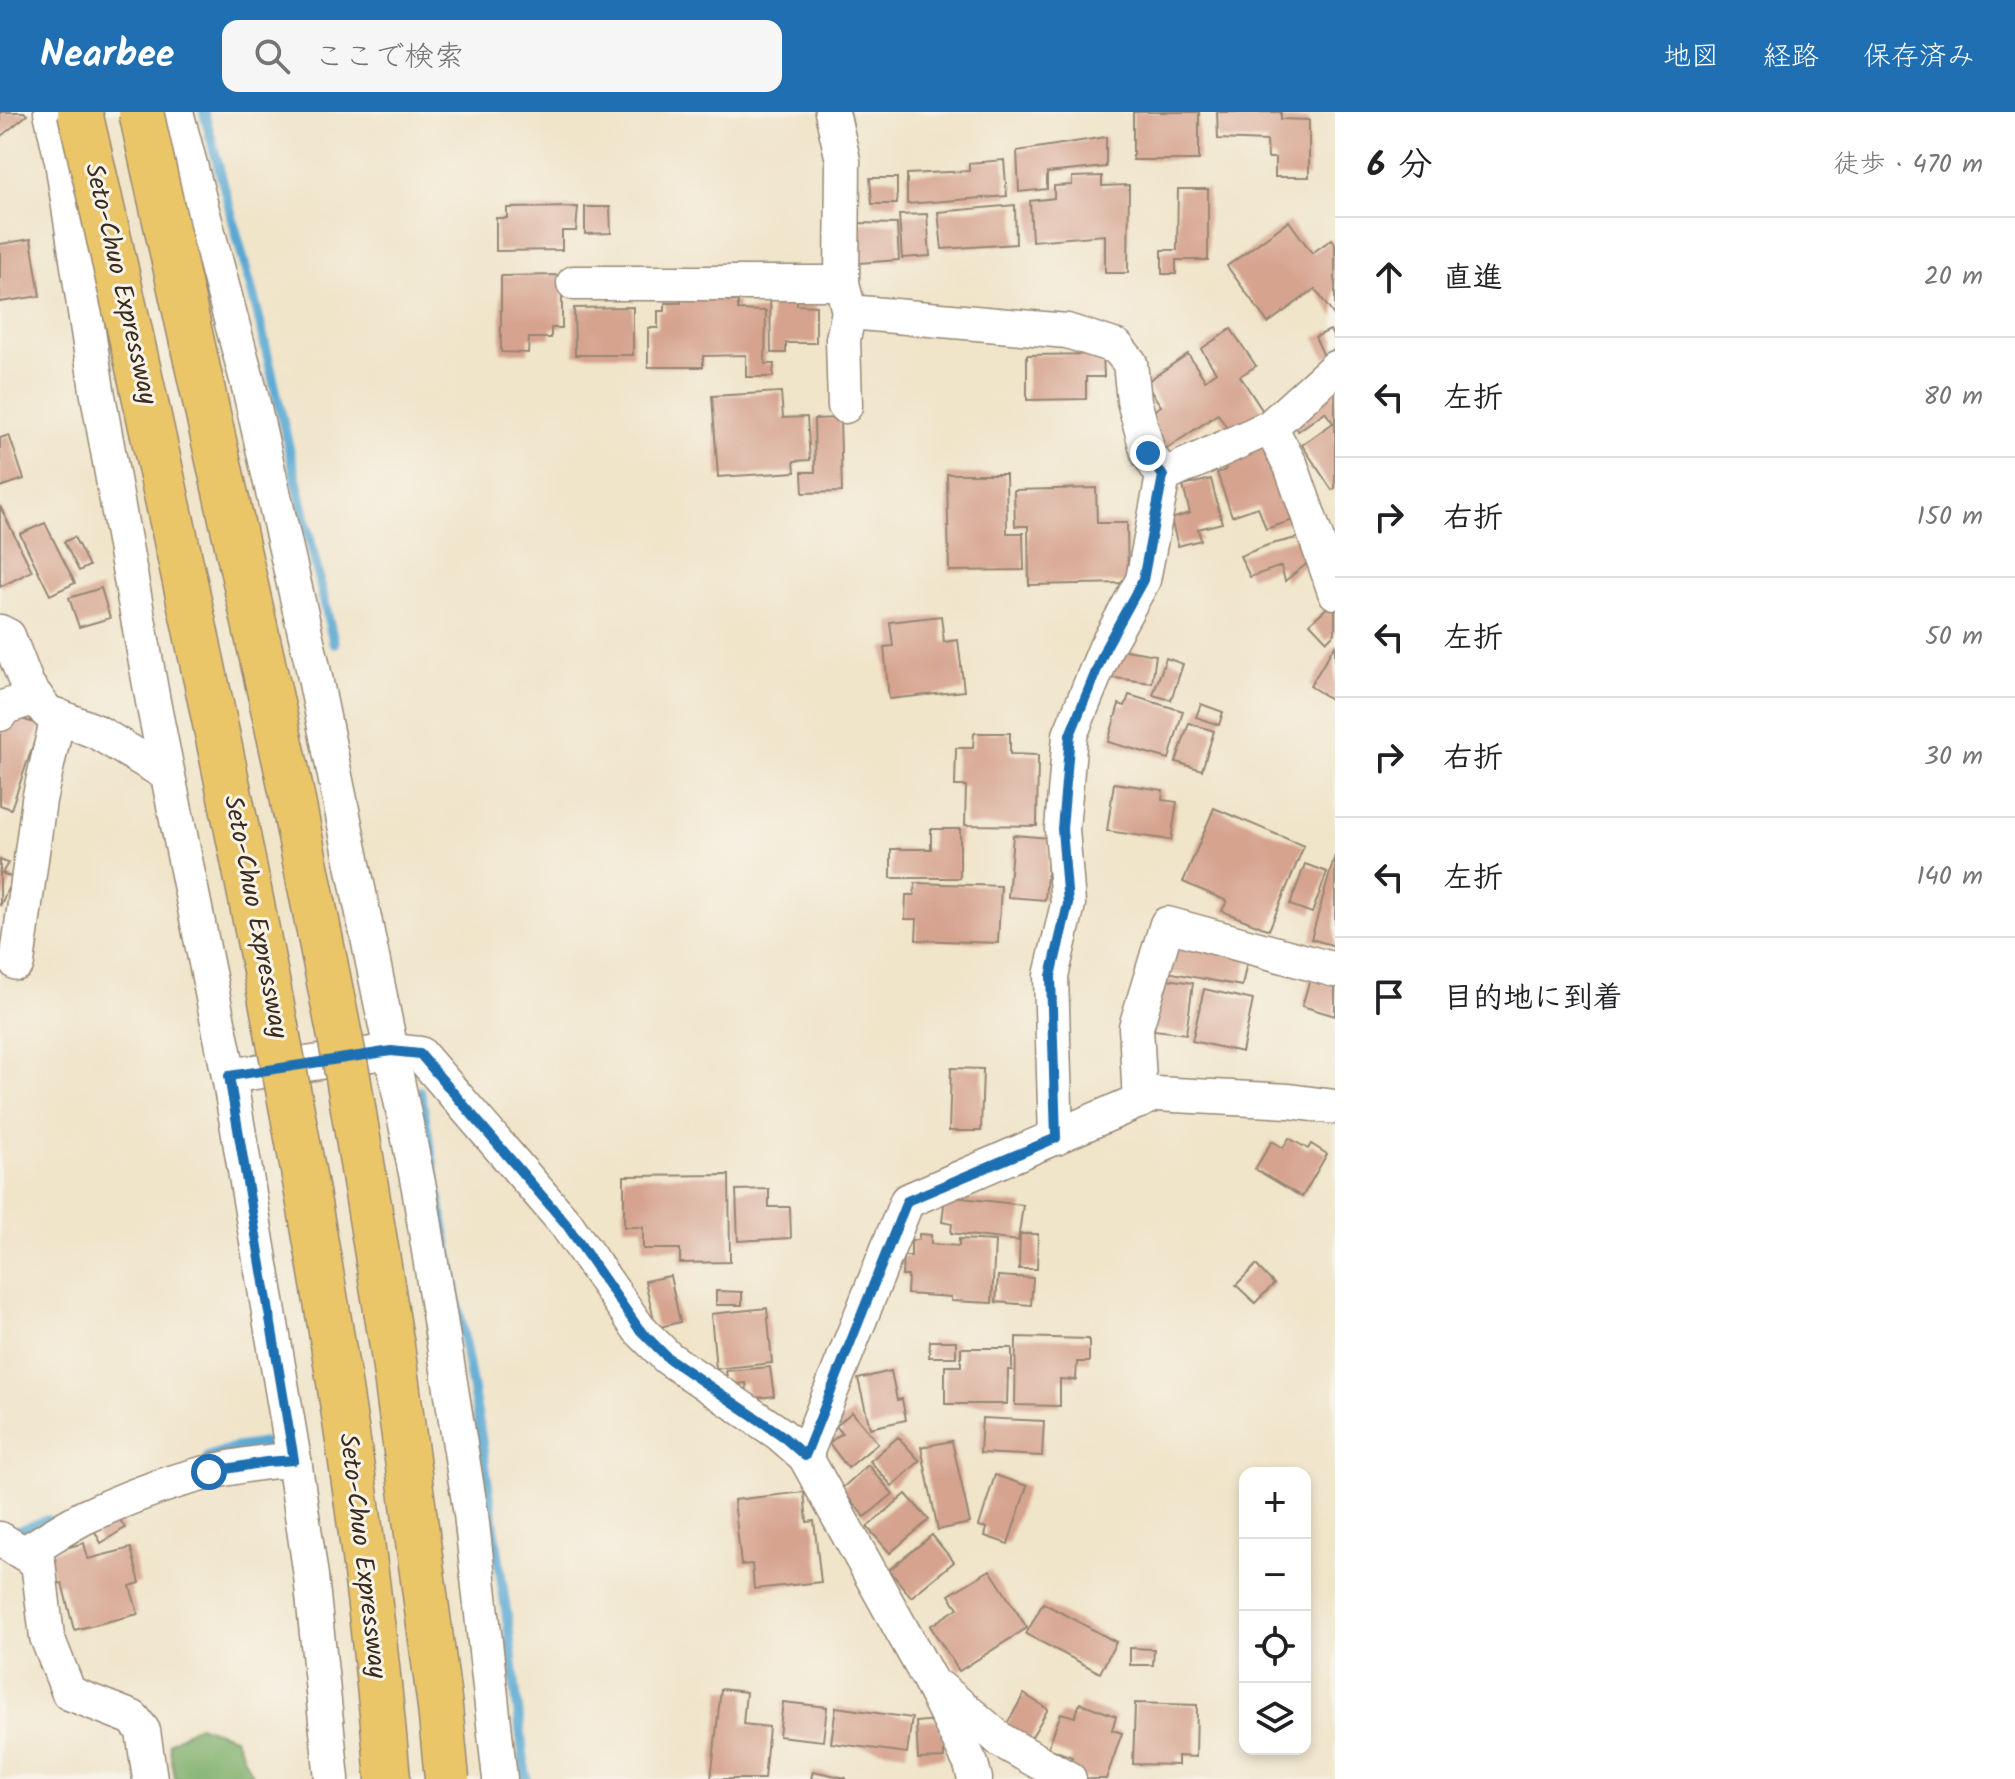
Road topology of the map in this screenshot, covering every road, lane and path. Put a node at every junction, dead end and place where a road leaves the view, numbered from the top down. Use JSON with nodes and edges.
{"nodes":[{"id":1,"x":51,"y":112,"type":"edge"},
{"id":2,"x":80,"y":112,"type":"edge"},
{"id":3,"x":141,"y":112,"type":"edge"},
{"id":4,"x":176,"y":112,"type":"edge"},
{"id":5,"x":832,"y":112,"type":"edge"},
{"id":6,"x":574,"y":283,"type":"dead end"},
{"id":7,"x":845,"y":298,"type":"junction"},
{"id":8,"x":1335,"y":368,"type":"edge"},
{"id":9,"x":845,"y":406,"type":"dead end"},
{"id":10,"x":1270,"y":427,"type":"junction"},
{"id":11,"x":1163,"y":476,"type":"junction"},
{"id":12,"x":1335,"y":592,"type":"edge"},
{"id":13,"x":0,"y":632,"type":"edge"},
{"id":14,"x":47,"y":707,"type":"junction"},
{"id":15,"x":0,"y":714,"type":"edge"},
{"id":16,"x":167,"y":774,"type":"junction"},
{"id":17,"x":17,"y":963,"type":"dead end"},
{"id":18,"x":1335,"y":970,"type":"edge"},
{"id":19,"x":391,"y":1051,"type":"junction"},
{"id":20,"x":229,"y":1076,"type":"junction"},
{"id":21,"x":1140,"y":1101,"type":"junction"},
{"id":22,"x":1335,"y":1107,"type":"edge"},
{"id":23,"x":1056,"y":1138,"type":"junction"},
{"id":24,"x":805,"y":1456,"type":"junction"},
{"id":25,"x":294,"y":1460,"type":"junction"},
{"id":26,"x":12,"y":1546,"type":"edge"},
{"id":27,"x":929,"y":1679,"type":"junction"},
{"id":28,"x":150,"y":1779,"type":"edge"},
{"id":29,"x":332,"y":1779,"type":"edge"},
{"id":30,"x":388,"y":1779,"type":"edge"},
{"id":31,"x":447,"y":1779,"type":"edge"},
{"id":32,"x":500,"y":1779,"type":"edge"},
{"id":33,"x":975,"y":1779,"type":"edge"},
{"id":34,"x":1069,"y":1779,"type":"edge"}],
"edges":[{"from":1,"to":16,"type":"street"},
{"from":2,"to":30,"type":"highway","name":"Seto-Chuo Expressway","bridge":true},
{"from":3,"to":31,"type":"highway","bridge":true},
{"from":4,"to":19,"type":"street"},
{"from":5,"to":7,"type":"street"},
{"from":6,"to":7,"type":"street"},
{"from":7,"to":9,"type":"street"},
{"from":7,"to":11,"type":"street"},
{"from":8,"to":10,"type":"street"},
{"from":10,"to":11,"type":"street"},
{"from":10,"to":12,"type":"street"},
{"from":11,"to":23,"type":"street"},
{"from":13,"to":14,"type":"street"},
{"from":14,"to":15,"type":"street"},
{"from":14,"to":16,"type":"street"},
{"from":14,"to":17,"type":"street"},
{"from":16,"to":20,"type":"street"},
{"from":18,"to":21,"type":"street"},
{"from":19,"to":20,"type":"street"},
{"from":19,"to":24,"type":"street"},
{"from":19,"to":32,"type":"street"},
{"from":20,"to":25,"type":"street"},
{"from":21,"to":22,"type":"street"},
{"from":21,"to":23,"type":"street"},
{"from":23,"to":24,"type":"street"},
{"from":24,"to":27,"type":"street"},
{"from":25,"to":26,"type":"street"},
{"from":25,"to":29,"type":"street"},
{"from":26,"to":28,"type":"street"},
{"from":27,"to":33,"type":"street"},
{"from":27,"to":34,"type":"street"}]}
